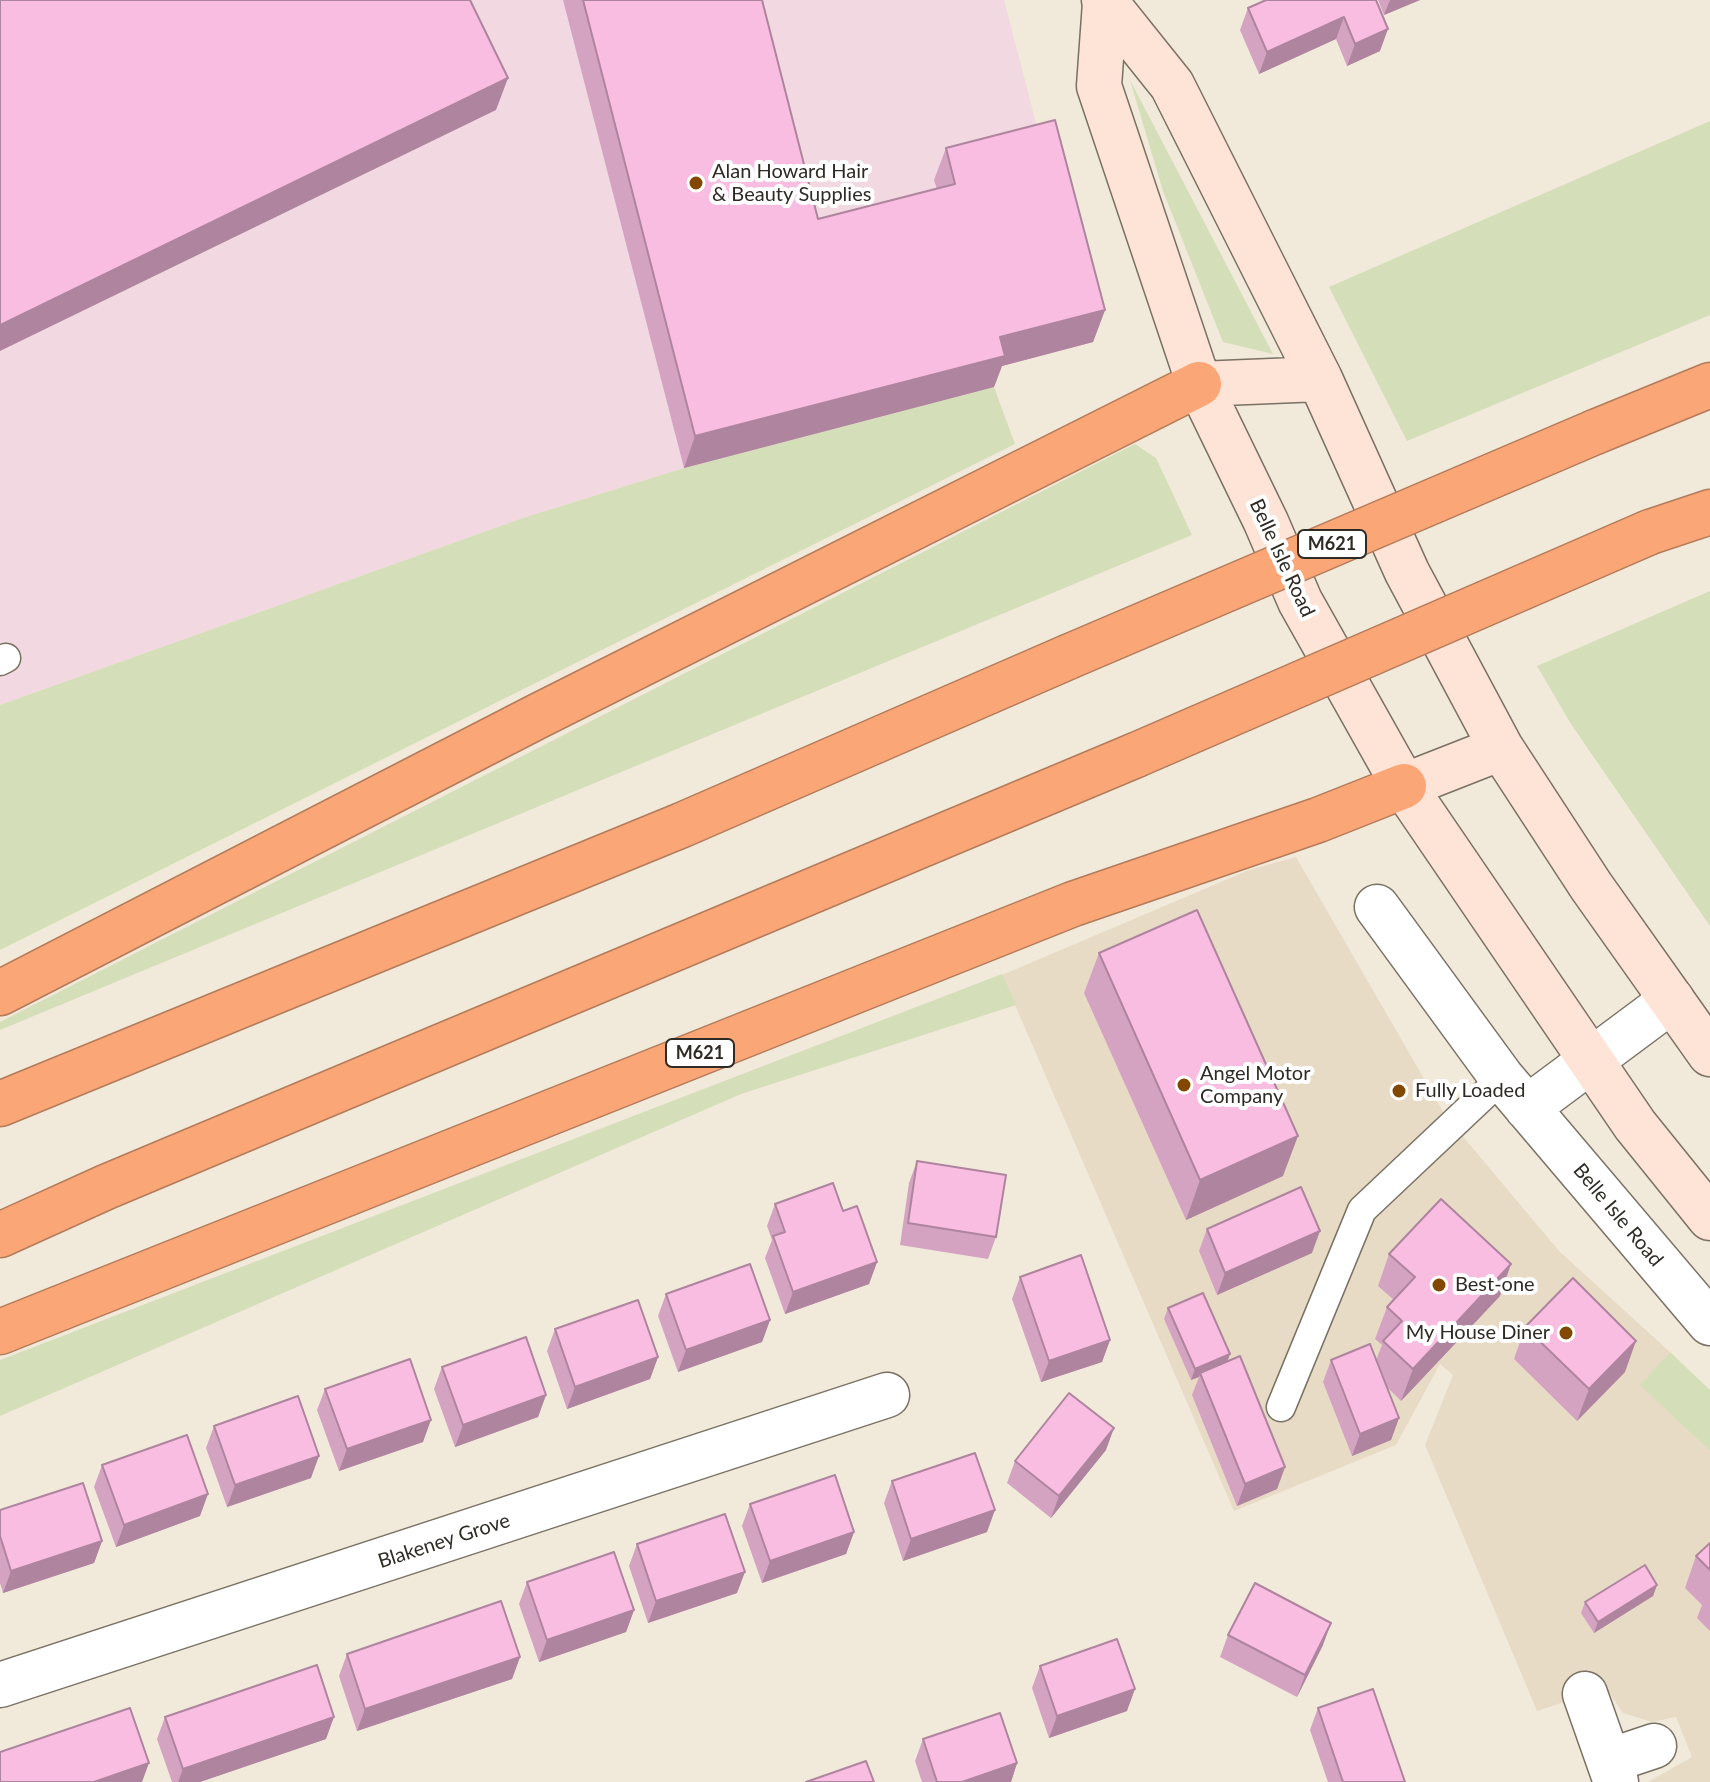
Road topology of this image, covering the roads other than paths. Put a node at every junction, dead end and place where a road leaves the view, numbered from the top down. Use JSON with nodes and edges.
{"nodes":[{"id":1,"x":1104,"y":1,"type":"edge"},
{"id":2,"x":1320,"y":379,"type":"junction"},
{"id":3,"x":1199,"y":384,"type":"junction"},
{"id":4,"x":1710,"y":385,"type":"edge"},
{"id":5,"x":1710,"y":512,"type":"edge"},
{"id":6,"x":1501,"y":748,"type":"junction"},
{"id":7,"x":1404,"y":786,"type":"junction"},
{"id":8,"x":1377,"y":907,"type":"dead end"},
{"id":9,"x":0,"y":993,"type":"edge"},
{"id":10,"x":1672,"y":1000,"type":"junction"},
{"id":11,"x":1710,"y":1054,"type":"edge"},
{"id":12,"x":1591,"y":1060,"type":"junction"},
{"id":13,"x":1514,"y":1093,"type":"junction"},
{"id":14,"x":0,"y":1104,"type":"edge"},
{"id":15,"x":1710,"y":1218,"type":"edge"},
{"id":16,"x":0,"y":1235,"type":"edge"},
{"id":17,"x":1710,"y":1323,"type":"edge"},
{"id":18,"x":0,"y":1332,"type":"edge"},
{"id":19,"x":887,"y":1395,"type":"dead end"},
{"id":20,"x":1281,"y":1407,"type":"dead end"},
{"id":21,"x":0,"y":1685,"type":"edge"},
{"id":22,"x":1585,"y":1694,"type":"dead end"},
{"id":23,"x":1654,"y":1746,"type":"dead end"},
{"id":24,"x":1613,"y":1772,"type":"edge"}],
"edges":[{"from":1,"to":2,"type":"street","name":"Belle Isle Road"},
{"from":1,"to":3,"type":"street","name":"Belle Isle Road"},
{"from":2,"to":3,"type":"street"},
{"from":2,"to":6,"type":"street","name":"Belle Isle Road"},
{"from":3,"to":7,"type":"street","name":"Belle Isle Road"},
{"from":3,"to":9,"type":"highway"},
{"from":4,"to":14,"type":"highway","number":"M621","bridge":true},
{"from":5,"to":16,"type":"highway","bridge":true},
{"from":6,"to":7,"type":"street"},
{"from":6,"to":10,"type":"street","name":"Belle Isle Road"},
{"from":7,"to":12,"type":"street","name":"Belle Isle Road"},
{"from":7,"to":18,"type":"highway","number":"M621"},
{"from":8,"to":13,"type":"street","name":"Belle Isle Road"},
{"from":10,"to":11,"type":"street","name":"Belle Isle Road"},
{"from":10,"to":12,"type":"street"},
{"from":12,"to":13,"type":"street"},
{"from":12,"to":15,"type":"street","name":"Belle Isle Road"},
{"from":13,"to":17,"type":"street","name":"Belle Isle Road"},
{"from":13,"to":20,"type":"lane"},
{"from":19,"to":21,"type":"street","name":"Blakeney Grove"},
{"from":22,"to":24,"type":"street"},
{"from":23,"to":24,"type":"street"}]}
